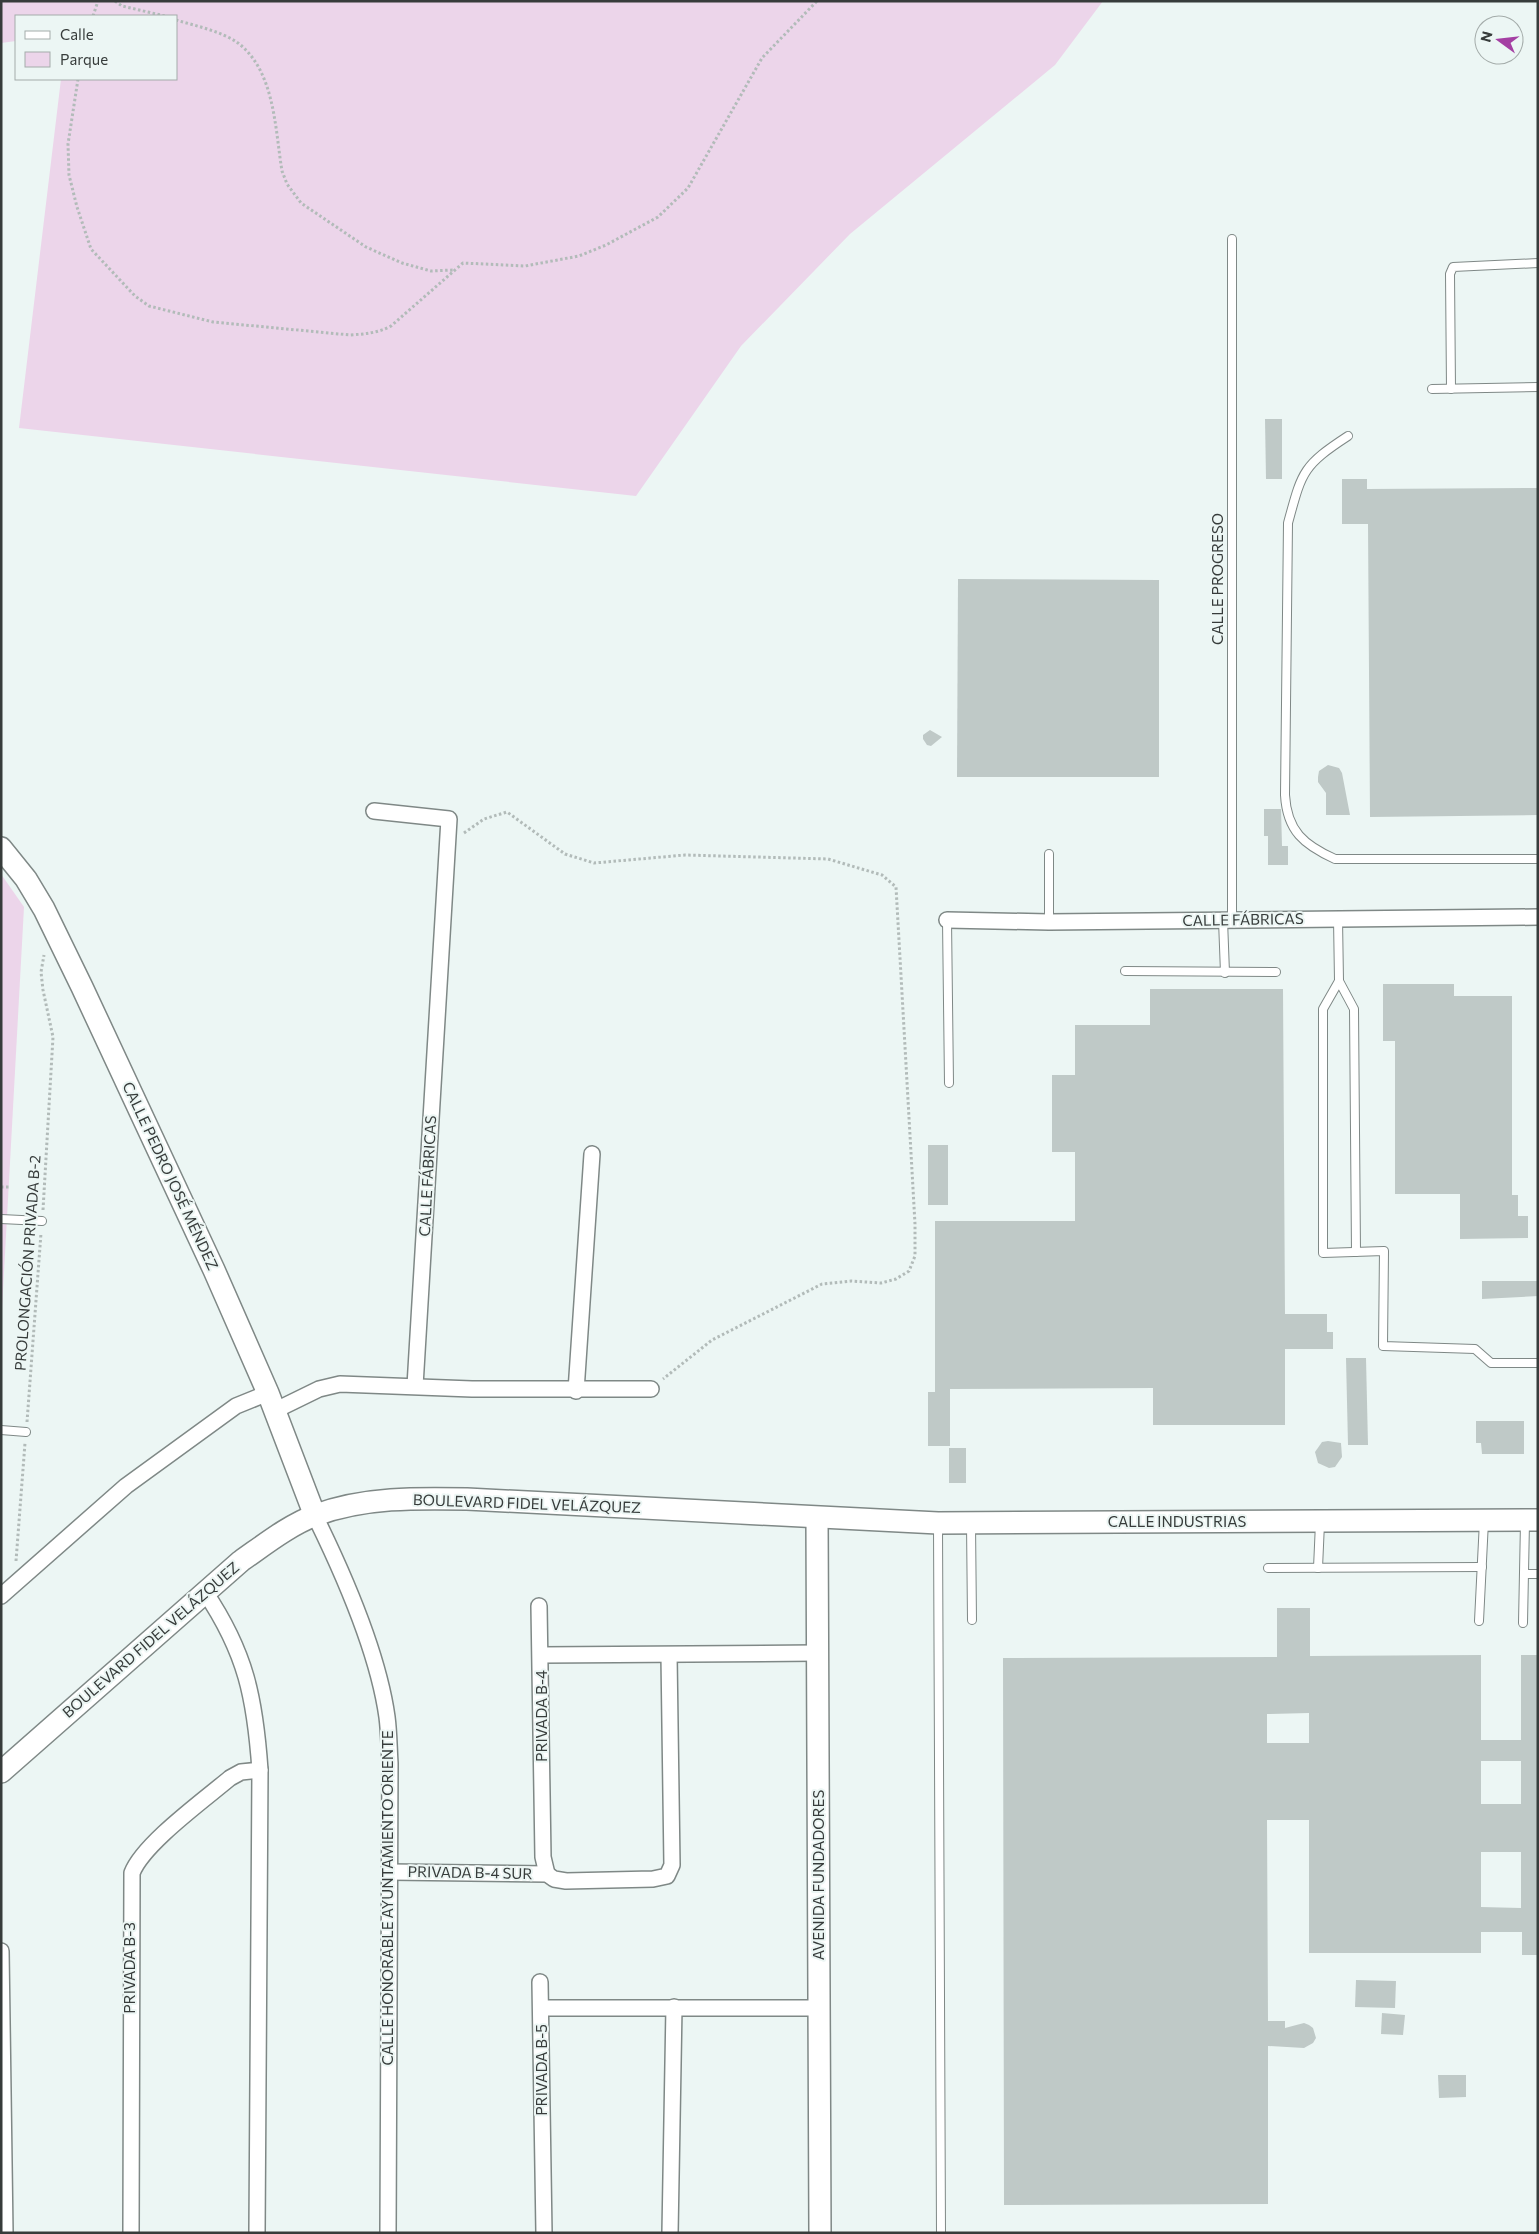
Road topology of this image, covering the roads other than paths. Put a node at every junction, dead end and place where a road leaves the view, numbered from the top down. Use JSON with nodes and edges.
{"nodes":[{"id":1,"x":1232,"y":239,"type":"dead end"},
{"id":2,"x":1538,"y":263,"type":"edge"},
{"id":3,"x":1538,"y":388,"type":"edge"},
{"id":4,"x":1432,"y":389,"type":"dead end"},
{"id":5,"x":1452,"y":389,"type":"junction"},
{"id":6,"x":1348,"y":436,"type":"dead end"},
{"id":7,"x":374,"y":812,"type":"dead end"},
{"id":8,"x":1,"y":848,"type":"edge"},
{"id":9,"x":1049,"y":854,"type":"dead end"},
{"id":10,"x":1538,"y":859,"type":"edge"},
{"id":11,"x":1538,"y":917,"type":"edge"},
{"id":12,"x":1338,"y":919,"type":"junction"},
{"id":13,"x":947,"y":920,"type":"joint"},
{"id":14,"x":1228,"y":920,"type":"junction"},
{"id":15,"x":1049,"y":922,"type":"junction"},
{"id":16,"x":1126,"y":971,"type":"dead end"},
{"id":17,"x":1276,"y":972,"type":"dead end"},
{"id":18,"x":1225,"y":973,"type":"junction"},
{"id":19,"x":1339,"y":981,"type":"junction"},
{"id":20,"x":949,"y":1083,"type":"dead end"},
{"id":21,"x":592,"y":1154,"type":"dead end"},
{"id":22,"x":1,"y":1219,"type":"edge"},
{"id":23,"x":42,"y":1221,"type":"road end"},
{"id":24,"x":1356,"y":1252,"type":"junction"},
{"id":25,"x":1538,"y":1363,"type":"edge"},
{"id":26,"x":415,"y":1386,"type":"junction"},
{"id":27,"x":651,"y":1389,"type":"road end"},
{"id":28,"x":576,"y":1391,"type":"junction"},
{"id":29,"x":271,"y":1402,"type":"junction"},
{"id":30,"x":1,"y":1430,"type":"edge"},
{"id":31,"x":26,"y":1432,"type":"road end"},
{"id":32,"x":315,"y":1516,"type":"junction"},
{"id":33,"x":816,"y":1518,"type":"junction"},
{"id":34,"x":1484,"y":1519,"type":"junction"},
{"id":35,"x":1531,"y":1520,"type":"edge"},
{"id":36,"x":938,"y":1522,"type":"junction"},
{"id":37,"x":971,"y":1522,"type":"junction"},
{"id":38,"x":1320,"y":1522,"type":"junction"},
{"id":39,"x":1482,"y":1567,"type":"junction"},
{"id":40,"x":1268,"y":1568,"type":"dead end"},
{"id":41,"x":1318,"y":1568,"type":"junction"},
{"id":42,"x":1524,"y":1574,"type":"junction"},
{"id":43,"x":1538,"y":1574,"type":"edge"},
{"id":44,"x":205,"y":1592,"type":"junction"},
{"id":45,"x":3,"y":1595,"type":"edge"},
{"id":46,"x":539,"y":1606,"type":"dead end"},
{"id":47,"x":972,"y":1620,"type":"dead end"},
{"id":48,"x":1479,"y":1621,"type":"dead end"},
{"id":49,"x":1523,"y":1623,"type":"dead end"},
{"id":50,"x":817,"y":1652,"type":"junction"},
{"id":51,"x":542,"y":1655,"type":"junction"},
{"id":52,"x":668,"y":1655,"type":"junction"},
{"id":53,"x":260,"y":1770,"type":"junction"},
{"id":54,"x":1,"y":1772,"type":"edge"},
{"id":55,"x":390,"y":1872,"type":"junction"},
{"id":56,"x":547,"y":1874,"type":"junction"},
{"id":57,"x":1,"y":1951,"type":"edge"},
{"id":58,"x":540,"y":1982,"type":"dead end"},
{"id":59,"x":2,"y":1994,"type":"edge"},
{"id":60,"x":674,"y":2007,"type":"junction"},
{"id":61,"x":542,"y":2008,"type":"junction"},
{"id":62,"x":820,"y":2008,"type":"junction"},
{"id":63,"x":5,"y":2233,"type":"edge"},
{"id":64,"x":131,"y":2233,"type":"edge"},
{"id":65,"x":257,"y":2233,"type":"edge"},
{"id":66,"x":388,"y":2233,"type":"edge"},
{"id":67,"x":544,"y":2233,"type":"edge"},
{"id":68,"x":670,"y":2233,"type":"edge"},
{"id":69,"x":820,"y":2233,"type":"edge"},
{"id":70,"x":941,"y":2233,"type":"edge"}],
"edges":[{"from":1,"to":14,"type":"lane","name":"CALLE PROGRESO"},
{"from":2,"to":5,"type":"lane"},
{"from":3,"to":5,"type":"lane"},
{"from":4,"to":5,"type":"lane"},
{"from":6,"to":10,"type":"lane"},
{"from":7,"to":26,"type":"street","name":"CALLE FÁBRICAS"},
{"from":8,"to":29,"type":"street","name":"CALLE PEDRO JOSÉ MÉNDEZ"},
{"from":9,"to":15,"type":"lane"},
{"from":11,"to":12,"type":"street","name":"CALLE FÁBRICAS"},
{"from":12,"to":14,"type":"street","name":"CALLE FÁBRICAS"},
{"from":12,"to":19,"type":"lane"},
{"from":13,"to":15,"type":"street","name":"CALLE FÁBRICAS"},
{"from":13,"to":20,"type":"lane"},
{"from":14,"to":15,"type":"street","name":"CALLE FÁBRICAS"},
{"from":14,"to":18,"type":"lane","name":"CALLE PROGRESO"},
{"from":16,"to":18,"type":"lane"},
{"from":17,"to":18,"type":"lane"},
{"from":19,"to":24,"type":"lane"},
{"from":19,"to":24,"type":"lane"},
{"from":21,"to":28,"type":"street"},
{"from":22,"to":23,"type":"lane"},
{"from":24,"to":25,"type":"lane"},
{"from":26,"to":28,"type":"street"},
{"from":26,"to":29,"type":"street"},
{"from":27,"to":28,"type":"street"},
{"from":29,"to":32,"type":"street","name":"CALLE PEDRO JOSÉ MÉNDEZ"},
{"from":29,"to":45,"type":"street"},
{"from":30,"to":31,"type":"lane"},
{"from":32,"to":33,"type":"street","name":"BOULEVARD FIDEL VELÁZQUEZ"},
{"from":32,"to":44,"type":"street","name":"BOULEVARD FIDEL VELÁZQUEZ"},
{"from":32,"to":55,"type":"street","name":"CALLE HONORABLE AYUNTAMIENTO ORIENTE"},
{"from":33,"to":36,"type":"street","name":"CALLE INDUSTRIAS"},
{"from":33,"to":50,"type":"street","name":"AVENIDA FUNDADORES"},
{"from":34,"to":35,"type":"street","name":"CALLE INDUSTRIAS"},
{"from":34,"to":38,"type":"street","name":"CALLE INDUSTRIAS"},
{"from":34,"to":39,"type":"lane"},
{"from":35,"to":42,"type":"lane"},
{"from":36,"to":37,"type":"street","name":"CALLE INDUSTRIAS"},
{"from":36,"to":70,"type":"lane"},
{"from":37,"to":38,"type":"street","name":"CALLE INDUSTRIAS"},
{"from":37,"to":47,"type":"lane"},
{"from":38,"to":41,"type":"lane"},
{"from":39,"to":41,"type":"lane"},
{"from":39,"to":48,"type":"lane"},
{"from":40,"to":41,"type":"lane"},
{"from":42,"to":43,"type":"lane"},
{"from":42,"to":49,"type":"lane"},
{"from":44,"to":53,"type":"street"},
{"from":44,"to":54,"type":"street","name":"BOULEVARD FIDEL VELÁZQUEZ"},
{"from":46,"to":51,"type":"street"},
{"from":50,"to":52,"type":"street","name":"PRIVADA B-4"},
{"from":50,"to":62,"type":"street","name":"AVENIDA FUNDADORES"},
{"from":51,"to":52,"type":"street","name":"PRIVADA B-4"},
{"from":51,"to":56,"type":"street","name":"PRIVADA B-4"},
{"from":52,"to":56,"type":"street","name":"PRIVADA B-4 SUR"},
{"from":53,"to":64,"type":"street","name":"PRIVADA B-3"},
{"from":53,"to":65,"type":"street"},
{"from":55,"to":56,"type":"street","name":"PRIVADA B-4 SUR"},
{"from":55,"to":66,"type":"street","name":"CALLE HONORABLE AYUNTAMIENTO ORIENTE"},
{"from":57,"to":59,"type":"street"},
{"from":58,"to":61,"type":"street"},
{"from":59,"to":63,"type":"street"},
{"from":60,"to":61,"type":"street","name":"PRIVADA B-5"},
{"from":60,"to":62,"type":"street","name":"PRIVADA B-5"},
{"from":60,"to":68,"type":"street"},
{"from":61,"to":67,"type":"street","name":"PRIVADA B-5"},
{"from":62,"to":69,"type":"street","name":"AVENIDA FUNDADORES"}]}
